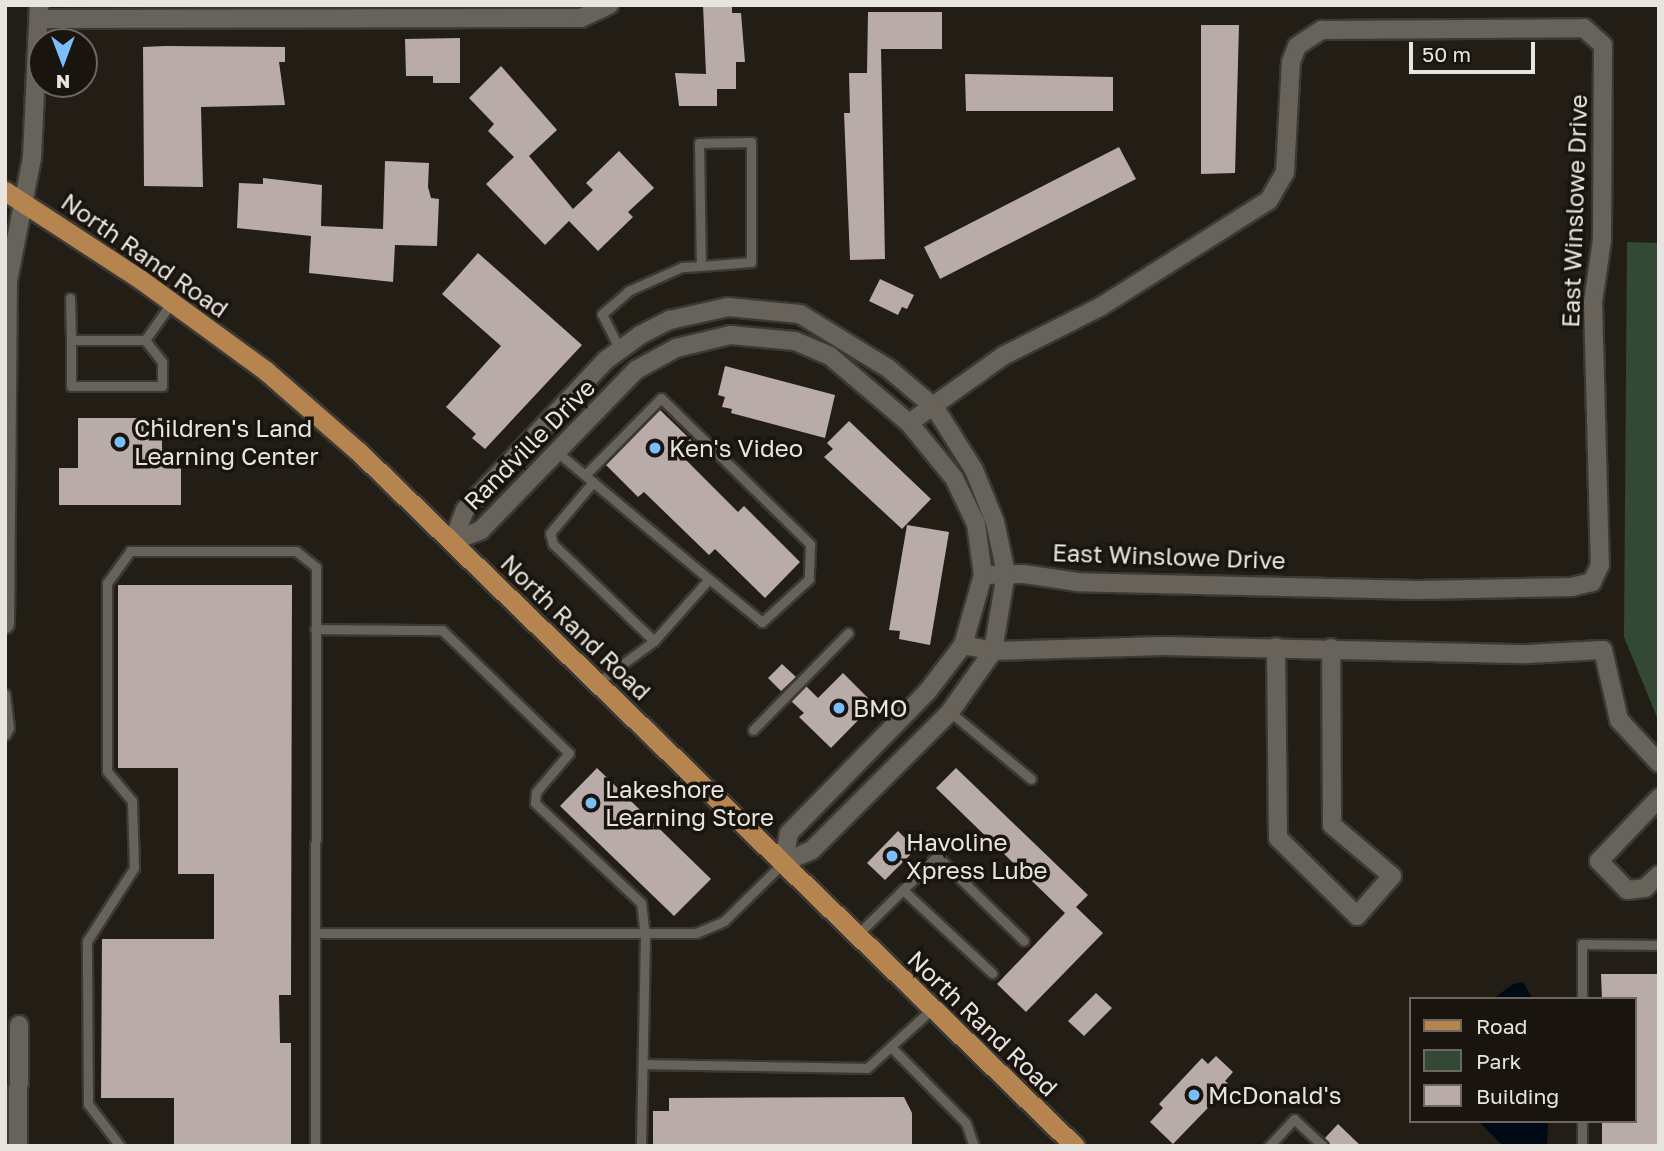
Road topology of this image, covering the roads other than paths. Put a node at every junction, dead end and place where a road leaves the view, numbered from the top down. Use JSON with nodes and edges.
{"nodes":[{"id":1,"x":609,"y":5,"type":"edge"},
{"id":2,"x":39,"y":12,"type":"edge"},
{"id":3,"x":14,"y":195,"type":"edge"},
{"id":4,"x":701,"y":266,"type":"junction"},
{"id":5,"x":70,"y":298,"type":"dead end"},
{"id":6,"x":172,"y":302,"type":"junction"},
{"id":7,"x":71,"y":340,"type":"junction"},
{"id":8,"x":145,"y":340,"type":"junction"},
{"id":9,"x":620,"y":350,"type":"junction"},
{"id":10,"x":636,"y":370,"type":"junction"},
{"id":11,"x":935,"y":408,"type":"junction"},
{"id":12,"x":909,"y":423,"type":"junction"},
{"id":13,"x":556,"y":452,"type":"junction"},
{"id":14,"x":585,"y":475,"type":"junction"},
{"id":15,"x":593,"y":482,"type":"junction"},
{"id":16,"x":453,"y":541,"type":"junction"},
{"id":17,"x":1006,"y":573,"type":"junction"},
{"id":18,"x":983,"y":575,"type":"junction"},
{"id":19,"x":709,"y":579,"type":"junction"},
{"id":20,"x":5,"y":624,"type":"edge"},
{"id":21,"x":315,"y":629,"type":"junction"},
{"id":22,"x":848,"y":633,"type":"dead end"},
{"id":23,"x":654,"y":641,"type":"junction"},
{"id":24,"x":963,"y":645,"type":"junction"},
{"id":25,"x":1276,"y":647,"type":"junction"},
{"id":26,"x":1331,"y":648,"type":"junction"},
{"id":27,"x":993,"y":651,"type":"junction"},
{"id":28,"x":597,"y":683,"type":"junction"},
{"id":29,"x":5,"y":694,"type":"edge"},
{"id":30,"x":950,"y":712,"type":"junction"},
{"id":31,"x":753,"y":730,"type":"dead end"},
{"id":32,"x":5,"y":735,"type":"edge"},
{"id":33,"x":1659,"y":762,"type":"edge"},
{"id":34,"x":1031,"y":779,"type":"dead end"},
{"id":35,"x":1659,"y":798,"type":"edge"},
{"id":36,"x":783,"y":863,"type":"junction"},
{"id":37,"x":1659,"y":875,"type":"edge"},
{"id":38,"x":903,"y":890,"type":"junction"},
{"id":39,"x":316,"y":933,"type":"junction"},
{"id":40,"x":857,"y":935,"type":"junction"},
{"id":41,"x":645,"y":936,"type":"junction"},
{"id":42,"x":1024,"y":941,"type":"dead end"},
{"id":43,"x":1659,"y":945,"type":"edge"},
{"id":44,"x":992,"y":974,"type":"dead end"},
{"id":45,"x":1582,"y":997,"type":"edge"},
{"id":46,"x":933,"y":1008,"type":"junction"},
{"id":47,"x":19,"y":1024,"type":"dead end"},
{"id":48,"x":891,"y":1047,"type":"junction"},
{"id":49,"x":12,"y":1058,"type":"edge"},
{"id":50,"x":645,"y":1063,"type":"junction"},
{"id":51,"x":1582,"y":1123,"type":"edge"},
{"id":52,"x":18,"y":1146,"type":"edge"},
{"id":53,"x":120,"y":1146,"type":"edge"},
{"id":54,"x":315,"y":1146,"type":"edge"},
{"id":55,"x":641,"y":1146,"type":"edge"},
{"id":56,"x":974,"y":1146,"type":"edge"},
{"id":57,"x":1075,"y":1146,"type":"edge"},
{"id":58,"x":1269,"y":1146,"type":"edge"},
{"id":59,"x":1323,"y":1146,"type":"edge"},
{"id":60,"x":1582,"y":1146,"type":"edge"}],
"edges":[{"from":1,"to":2,"type":"street"},
{"from":2,"to":3,"type":"street"},
{"from":3,"to":6,"type":"main road","name":"North Rand Road"},
{"from":3,"to":20,"type":"street"},
{"from":4,"to":4,"type":"lane"},
{"from":4,"to":9,"type":"lane"},
{"from":5,"to":7,"type":"lane"},
{"from":6,"to":8,"type":"lane"},
{"from":6,"to":16,"type":"main road","name":"North Rand Road"},
{"from":7,"to":8,"type":"lane"},
{"from":7,"to":8,"type":"lane"},
{"from":9,"to":10,"type":"street"},
{"from":9,"to":11,"type":"street","name":"Randville Drive"},
{"from":9,"to":16,"type":"street","name":"Randville Drive"},
{"from":10,"to":12,"type":"street","name":"Randville Drive"},
{"from":10,"to":13,"type":"street","name":"Randville Drive"},
{"from":11,"to":12,"type":"street","name":"East Winslowe Drive"},
{"from":11,"to":17,"type":"street"},
{"from":11,"to":17,"type":"street","name":"East Winslowe Drive"},
{"from":12,"to":18,"type":"street","name":"Randville Drive"},
{"from":13,"to":14,"type":"lane"},
{"from":13,"to":16,"type":"street","name":"Randville Drive"},
{"from":14,"to":15,"type":"lane"},
{"from":14,"to":19,"type":"lane"},
{"from":15,"to":19,"type":"lane"},
{"from":15,"to":23,"type":"lane"},
{"from":16,"to":28,"type":"main road","name":"North Rand Road"},
{"from":17,"to":18,"type":"street","name":"East Winslowe Drive"},
{"from":17,"to":27,"type":"street"},
{"from":18,"to":24,"type":"street"},
{"from":19,"to":23,"type":"lane"},
{"from":21,"to":39,"type":"lane"},
{"from":21,"to":41,"type":"lane"},
{"from":21,"to":53,"type":"lane"},
{"from":22,"to":31,"type":"lane"},
{"from":23,"to":28,"type":"lane"},
{"from":24,"to":27,"type":"street"},
{"from":24,"to":36,"type":"street"},
{"from":25,"to":26,"type":"street"},
{"from":25,"to":26,"type":"street"},
{"from":25,"to":27,"type":"street"},
{"from":26,"to":33,"type":"street"},
{"from":27,"to":30,"type":"street"},
{"from":28,"to":36,"type":"main road","name":"North Rand Road"},
{"from":29,"to":32,"type":"lane"},
{"from":30,"to":34,"type":"lane"},
{"from":30,"to":36,"type":"street"},
{"from":35,"to":37,"type":"street"},
{"from":36,"to":40,"type":"main road","name":"North Rand Road"},
{"from":36,"to":41,"type":"lane"},
{"from":38,"to":40,"type":"lane"},
{"from":38,"to":42,"type":"lane"},
{"from":38,"to":44,"type":"lane"},
{"from":39,"to":41,"type":"lane"},
{"from":39,"to":54,"type":"lane"},
{"from":40,"to":46,"type":"main road","name":"North Rand Road"},
{"from":41,"to":50,"type":"lane"},
{"from":43,"to":45,"type":"lane"},
{"from":46,"to":48,"type":"lane"},
{"from":46,"to":57,"type":"main road","name":"North Rand Road"},
{"from":47,"to":49,"type":"street"},
{"from":48,"to":50,"type":"lane"},
{"from":48,"to":56,"type":"lane"},
{"from":49,"to":52,"type":"street"},
{"from":50,"to":55,"type":"lane"},
{"from":51,"to":60,"type":"lane"},
{"from":58,"to":59,"type":"lane"}]}
